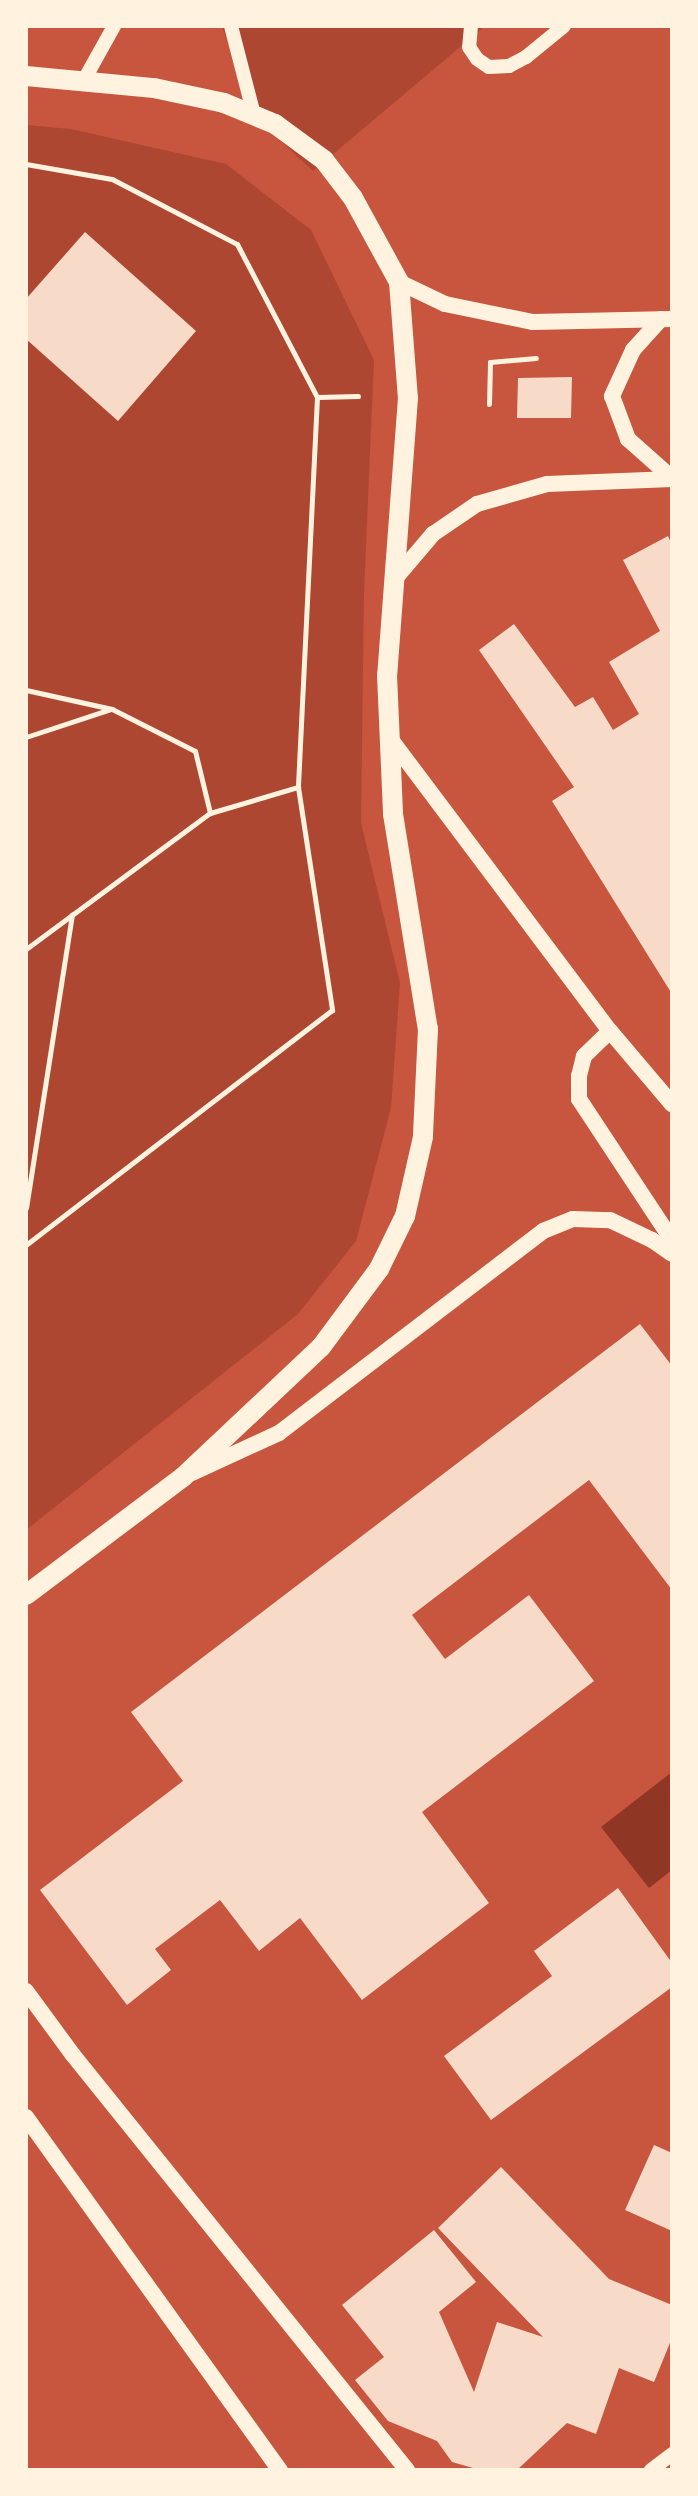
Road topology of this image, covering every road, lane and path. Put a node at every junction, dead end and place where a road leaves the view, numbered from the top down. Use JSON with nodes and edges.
{"nodes":[{"id":1,"x":114,"y":26,"type":"edge"},
{"id":2,"x":231,"y":26,"type":"edge"},
{"id":3,"x":471,"y":26,"type":"edge"},
{"id":4,"x":564,"y":26,"type":"edge"},
{"id":5,"x":26,"y":76,"type":"edge"},
{"id":6,"x":84,"y":80,"type":"junction"},
{"id":7,"x":254,"y":115,"type":"junction"},
{"id":8,"x":26,"y":164,"type":"edge"},
{"id":9,"x":399,"y":282,"type":"junction"},
{"id":10,"x":667,"y":319,"type":"edge"},
{"id":11,"x":537,"y":358,"type":"dead end"},
{"id":12,"x":358,"y":396,"type":"dead end"},
{"id":13,"x":317,"y":397,"type":"junction"},
{"id":14,"x":489,"y":404,"type":"dead end"},
{"id":15,"x":672,"y":479,"type":"edge"},
{"id":16,"x":393,"y":581,"type":"junction"},
{"id":17,"x":26,"y":690,"type":"edge"},
{"id":18,"x":112,"y":709,"type":"junction"},
{"id":19,"x":26,"y":737,"type":"edge"},
{"id":20,"x":389,"y":737,"type":"junction"},
{"id":21,"x":298,"y":787,"type":"junction"},
{"id":22,"x":210,"y":813,"type":"junction"},
{"id":23,"x":72,"y":915,"type":"junction"},
{"id":24,"x":26,"y":949,"type":"edge"},
{"id":25,"x":610,"y":1031,"type":"junction"},
{"id":26,"x":672,"y":1104,"type":"edge"},
{"id":27,"x":26,"y":1208,"type":"edge"},
{"id":28,"x":672,"y":1240,"type":"edge"},
{"id":29,"x":26,"y":1245,"type":"edge"},
{"id":30,"x":672,"y":1254,"type":"edge"},
{"id":31,"x":183,"y":1477,"type":"junction"},
{"id":32,"x":26,"y":1595,"type":"edge"},
{"id":33,"x":26,"y":1991,"type":"edge"},
{"id":34,"x":26,"y":2117,"type":"edge"},
{"id":35,"x":672,"y":2454,"type":"edge"},
{"id":36,"x":280,"y":2470,"type":"edge"},
{"id":37,"x":407,"y":2470,"type":"edge"},
{"id":38,"x":651,"y":2470,"type":"edge"}],
"edges":[{"from":1,"to":6,"type":"street"},
{"from":2,"to":7,"type":"street"},
{"from":3,"to":4,"type":"street"},
{"from":5,"to":6,"type":"main road"},
{"from":6,"to":7,"type":"main road"},
{"from":7,"to":9,"type":"main road"},
{"from":8,"to":13,"type":"path"},
{"from":9,"to":10,"type":"main road"},
{"from":9,"to":16,"type":"main road"},
{"from":10,"to":15,"type":"main road"},
{"from":11,"to":14,"type":"path"},
{"from":12,"to":13,"type":"path"},
{"from":13,"to":21,"type":"path"},
{"from":15,"to":16,"type":"main road"},
{"from":16,"to":20,"type":"main road"},
{"from":17,"to":18,"type":"path"},
{"from":18,"to":19,"type":"path"},
{"from":18,"to":22,"type":"path"},
{"from":20,"to":25,"type":"main road"},
{"from":20,"to":31,"type":"main road"},
{"from":21,"to":22,"type":"path"},
{"from":21,"to":29,"type":"path"},
{"from":22,"to":23,"type":"path"},
{"from":23,"to":24,"type":"path"},
{"from":23,"to":27,"type":"path"},
{"from":25,"to":26,"type":"main road"},
{"from":25,"to":28,"type":"main road"},
{"from":30,"to":31,"type":"main road"},
{"from":31,"to":32,"type":"main road"},
{"from":33,"to":37,"type":"main road"},
{"from":34,"to":36,"type":"main road"},
{"from":35,"to":38,"type":"street"}]}
